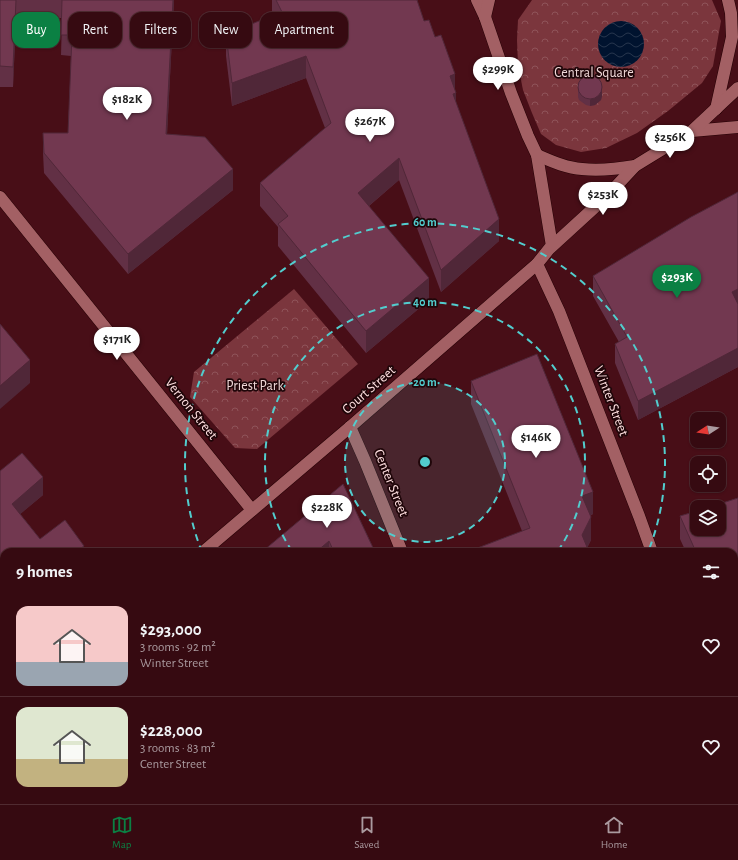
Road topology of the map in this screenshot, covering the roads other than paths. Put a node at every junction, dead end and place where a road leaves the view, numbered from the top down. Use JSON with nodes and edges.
{"nodes":[{"id":1,"x":477,"y":0,"type":"edge"},
{"id":2,"x":489,"y":0,"type":"edge"},
{"id":3,"x":728,"y":0,"type":"edge"},
{"id":4,"x":485,"y":17,"type":"junction"},
{"id":5,"x":738,"y":88,"type":"edge"},
{"id":6,"x":716,"y":109,"type":"junction"},
{"id":7,"x":738,"y":127,"type":"edge"},
{"id":8,"x":692,"y":131,"type":"junction"},
{"id":9,"x":537,"y":155,"type":"junction"},
{"id":10,"x":635,"y":166,"type":"junction"},
{"id":11,"x":0,"y":197,"type":"edge"},
{"id":12,"x":552,"y":246,"type":"junction"},
{"id":13,"x":537,"y":264,"type":"junction"},
{"id":14,"x":350,"y":427,"type":"junction"},
{"id":15,"x":252,"y":510,"type":"junction"},
{"id":16,"x":208,"y":548,"type":"edge"},
{"id":17,"x":400,"y":548,"type":"edge"},
{"id":18,"x":651,"y":548,"type":"edge"}],
"edges":[{"from":1,"to":4,"type":"main road"},
{"from":2,"to":4,"type":"main road"},
{"from":3,"to":6,"type":"main road"},
{"from":4,"to":9,"type":"main road"},
{"from":5,"to":6,"type":"main road"},
{"from":6,"to":8,"type":"main road"},
{"from":7,"to":8,"type":"main road"},
{"from":8,"to":10,"type":"main road"},
{"from":9,"to":10,"type":"main road"},
{"from":9,"to":12,"type":"main road"},
{"from":10,"to":12,"type":"main road"},
{"from":11,"to":15,"type":"main road","name":"Vernon Street"},
{"from":12,"to":13,"type":"main road","name":"Court Street"},
{"from":13,"to":14,"type":"main road","name":"Court Street"},
{"from":13,"to":18,"type":"main road","name":"Winter Street"},
{"from":14,"to":15,"type":"main road","name":"Court Street"},
{"from":14,"to":17,"type":"main road","name":"Center Street"},
{"from":15,"to":16,"type":"main road","name":"Court Street"}]}
